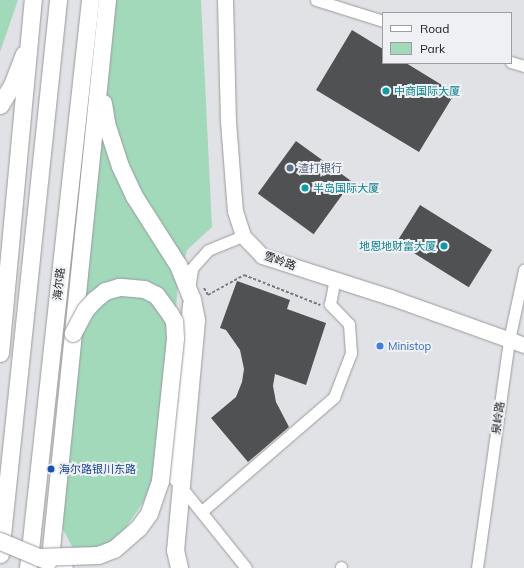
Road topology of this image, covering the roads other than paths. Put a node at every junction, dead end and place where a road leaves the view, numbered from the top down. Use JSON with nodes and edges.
{"nodes":[{"id":1,"x":34,"y":0,"type":"edge"},
{"id":2,"x":58,"y":0,"type":"edge"},
{"id":3,"x":90,"y":0,"type":"edge"},
{"id":4,"x":108,"y":0,"type":"edge"},
{"id":5,"x":225,"y":0,"type":"edge"},
{"id":6,"x":316,"y":0,"type":"edge"},
{"id":7,"x":382,"y":21,"type":"edge"},
{"id":8,"x":29,"y":40,"type":"junction"},
{"id":9,"x":512,"y":62,"type":"edge"},
{"id":10,"x":524,"y":66,"type":"edge"},
{"id":11,"x":100,"y":77,"type":"junction"},
{"id":12,"x":0,"y":105,"type":"edge"},
{"id":13,"x":0,"y":233,"type":"edge"},
{"id":14,"x":243,"y":236,"type":"junction"},
{"id":15,"x":9,"y":265,"type":"junction"},
{"id":16,"x":524,"y":270,"type":"edge"},
{"id":17,"x":335,"y":279,"type":"junction"},
{"id":18,"x":190,"y":283,"type":"dead end"},
{"id":19,"x":188,"y":304,"type":"dead end"},
{"id":20,"x":73,"y":333,"type":"junction"},
{"id":21,"x":509,"y":340,"type":"junction"},
{"id":22,"x":524,"y":345,"type":"edge"},
{"id":23,"x":0,"y":353,"type":"edge"},
{"id":24,"x":176,"y":481,"type":"dead end"},
{"id":25,"x":186,"y":493,"type":"dead end"},
{"id":26,"x":201,"y":512,"type":"junction"},
{"id":27,"x":0,"y":541,"type":"edge"},
{"id":28,"x":0,"y":554,"type":"edge"},
{"id":29,"x":46,"y":565,"type":"edge"},
{"id":30,"x":67,"y":568,"type":"edge"},
{"id":31,"x":179,"y":568,"type":"edge"},
{"id":32,"x":246,"y":568,"type":"edge"},
{"id":33,"x":477,"y":568,"type":"edge"}],
"edges":[{"from":1,"to":8,"type":"main road"},
{"from":2,"to":28,"type":"main road"},
{"from":3,"to":29,"type":"main road","name":"海尔路"},
{"from":4,"to":11,"type":"main road"},
{"from":5,"to":14,"type":"street","name":"雪岭路"},
{"from":6,"to":7,"type":"street"},
{"from":8,"to":12,"type":"main road"},
{"from":8,"to":15,"type":"main road"},
{"from":9,"to":10,"type":"street"},
{"from":11,"to":20,"type":"main road"},
{"from":11,"to":31,"type":"main road"},
{"from":13,"to":15,"type":"main road"},
{"from":14,"to":17,"type":"street","name":"雪岭路"},
{"from":14,"to":18,"type":"street"},
{"from":15,"to":23,"type":"main road"},
{"from":16,"to":21,"type":"street","name":"泉岭路"},
{"from":17,"to":21,"type":"street","name":"雪岭路"},
{"from":17,"to":26,"type":"street"},
{"from":19,"to":24,"type":"street"},
{"from":20,"to":29,"type":"main road"},
{"from":20,"to":29,"type":"main road","bridge":true},
{"from":21,"to":22,"type":"street","name":"雪岭路"},
{"from":21,"to":33,"type":"street","name":"泉岭路"},
{"from":25,"to":26,"type":"street"},
{"from":26,"to":32,"type":"street"},
{"from":27,"to":29,"type":"main road","bridge":true},
{"from":29,"to":30,"type":"main road","bridge":true}]}
